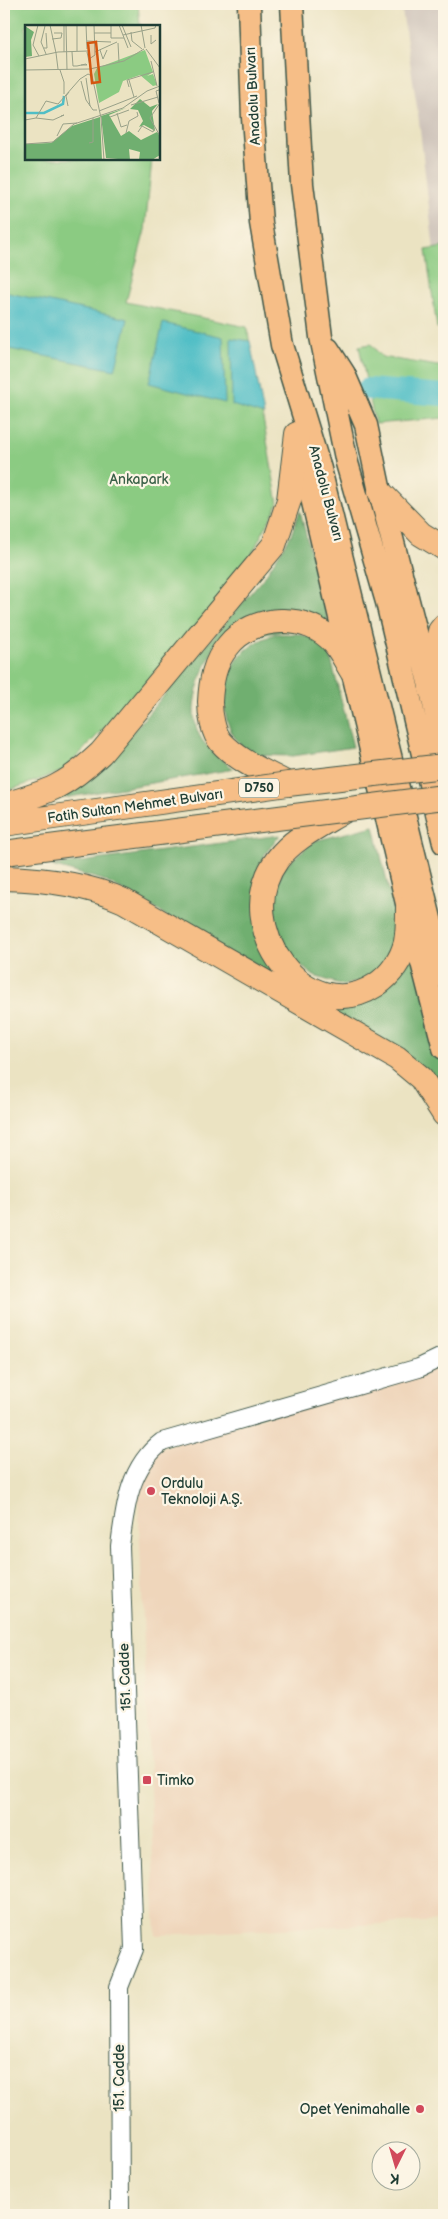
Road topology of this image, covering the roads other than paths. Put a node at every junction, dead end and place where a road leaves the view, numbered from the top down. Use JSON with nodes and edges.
{"nodes":[{"id":1,"x":249,"y":4,"type":"edge"},
{"id":2,"x":292,"y":4,"type":"edge"},
{"id":3,"x":321,"y":338,"type":"junction"},
{"id":4,"x":303,"y":433,"type":"junction"},
{"id":5,"x":380,"y":492,"type":"junction"},
{"id":6,"x":444,"y":548,"type":"edge"},
{"id":7,"x":444,"y":626,"type":"edge"},
{"id":8,"x":353,"y":673,"type":"junction"},
{"id":9,"x":431,"y":690,"type":"junction"},
{"id":10,"x":444,"y":751,"type":"edge"},
{"id":11,"x":444,"y":766,"type":"edge"},
{"id":12,"x":288,"y":784,"type":"junction"},
{"id":13,"x":444,"y":797,"type":"edge"},
{"id":14,"x":4,"y":805,"type":"edge"},
{"id":15,"x":344,"y":811,"type":"junction"},
{"id":16,"x":4,"y":824,"type":"edge"},
{"id":17,"x":444,"y":844,"type":"edge"},
{"id":18,"x":4,"y":853,"type":"edge"},
{"id":19,"x":4,"y":878,"type":"edge"},
{"id":20,"x":408,"y":908,"type":"junction"},
{"id":21,"x":444,"y":976,"type":"edge"},
{"id":22,"x":444,"y":1048,"type":"edge"},
{"id":23,"x":444,"y":1114,"type":"edge"},
{"id":24,"x":444,"y":1356,"type":"edge"},
{"id":25,"x":120,"y":2215,"type":"edge"}],
"edges":[{"from":1,"to":4,"type":"main road","name":"Anadolu Bulvarı"},
{"from":2,"to":3,"type":"main road","name":"Anadolu Bulvarı"},
{"from":3,"to":5,"type":"main road"},
{"from":3,"to":17,"type":"main road","name":"Anadolu Bulvarı"},
{"from":4,"to":8,"type":"main road"},
{"from":4,"to":14,"type":"highway"},
{"from":4,"to":21,"type":"main road","name":"Anadolu Bulvarı"},
{"from":5,"to":6,"type":"highway"},
{"from":5,"to":9,"type":"main road"},
{"from":7,"to":9,"type":"highway"},
{"from":8,"to":12,"type":"highway"},
{"from":8,"to":20,"type":"main road"},
{"from":9,"to":10,"type":"main road"},
{"from":11,"to":12,"type":"highway","name":"Fatih Sultan Mehmet Bulvarı","number":"D750","bridge":true},
{"from":12,"to":16,"type":"highway","name":"Fatih Sultan Mehmet Bulvarı","number":"D750","bridge":true},
{"from":13,"to":15,"type":"highway","name":"Fatih Sultan Mehmet Bulvarı","bridge":true},
{"from":15,"to":18,"type":"highway","name":"Fatih Sultan Mehmet Bulvarı","bridge":true},
{"from":15,"to":20,"type":"highway"},
{"from":19,"to":23,"type":"highway"},
{"from":20,"to":22,"type":"main road"},
{"from":24,"to":25,"type":"street","name":"151. Cadde"}]}
